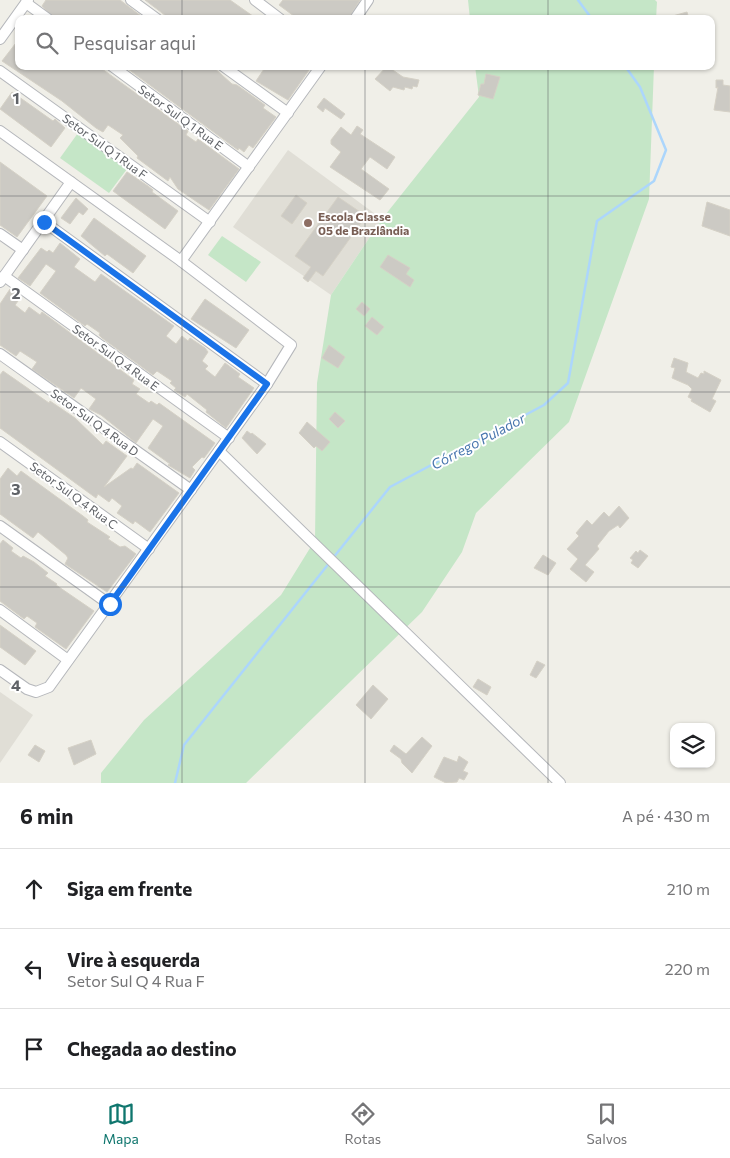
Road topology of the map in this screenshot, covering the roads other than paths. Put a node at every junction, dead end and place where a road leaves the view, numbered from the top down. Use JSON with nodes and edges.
{"nodes":[{"id":1,"x":131,"y":0,"type":"edge"},
{"id":2,"x":255,"y":0,"type":"edge"},
{"id":3,"x":368,"y":0,"type":"edge"},
{"id":4,"x":27,"y":1,"type":"edge"},
{"id":5,"x":17,"y":15,"type":"edge"},
{"id":6,"x":43,"y":15,"type":"edge"},
{"id":7,"x":152,"y":15,"type":"edge"},
{"id":8,"x":275,"y":15,"type":"edge"},
{"id":9,"x":358,"y":15,"type":"edge"},
{"id":10,"x":15,"y":17,"type":"edge"},
{"id":11,"x":0,"y":38,"type":"edge"},
{"id":12,"x":117,"y":70,"type":"edge"},
{"id":13,"x":229,"y":70,"type":"edge"},
{"id":14,"x":318,"y":70,"type":"edge"},
{"id":15,"x":0,"y":71,"type":"edge"},
{"id":16,"x":288,"y":113,"type":"junction"},
{"id":17,"x":0,"y":131,"type":"edge"},
{"id":18,"x":249,"y":167,"type":"junction"},
{"id":19,"x":71,"y":182,"type":"junction"},
{"id":20,"x":44,"y":222,"type":"junction"},
{"id":21,"x":210,"y":222,"type":"junction"},
{"id":22,"x":0,"y":234,"type":"edge"},
{"id":23,"x":23,"y":250,"type":"junction"},
{"id":24,"x":181,"y":261,"type":"junction"},
{"id":25,"x":2,"y":279,"type":"edge"},
{"id":26,"x":0,"y":354,"type":"edge"},
{"id":27,"x":267,"y":384,"type":"junction"},
{"id":28,"x":228,"y":438,"type":"junction"},
{"id":29,"x":0,"y":442,"type":"edge"},
{"id":30,"x":219,"y":451,"type":"junction"},
{"id":31,"x":191,"y":490,"type":"junction"},
{"id":32,"x":0,"y":526,"type":"edge"},
{"id":33,"x":149,"y":549,"type":"junction"},
{"id":34,"x":110,"y":604,"type":"junction"},
{"id":35,"x":0,"y":610,"type":"edge"},
{"id":36,"x":68,"y":660,"type":"junction"},
{"id":37,"x":0,"y":670,"type":"edge"},
{"id":38,"x":560,"y":783,"type":"edge"}],
"edges":[{"from":1,"to":7,"type":"street"},
{"from":2,"to":8,"type":"street"},
{"from":3,"to":9,"type":"street"},
{"from":4,"to":5,"type":"street"},
{"from":4,"to":6,"type":"street"},
{"from":10,"to":11,"type":"street"},
{"from":12,"to":18,"type":"street","name":"Setor Sul Q 1 Rua E"},
{"from":13,"to":16,"type":"street"},
{"from":14,"to":16,"type":"street"},
{"from":15,"to":21,"type":"street","name":"Setor Sul Q 1 Rua F"},
{"from":16,"to":18,"type":"street"},
{"from":17,"to":19,"type":"street"},
{"from":18,"to":21,"type":"street"},
{"from":19,"to":20,"type":"street"},
{"from":19,"to":24,"type":"street"},
{"from":20,"to":23,"type":"street"},
{"from":20,"to":27,"type":"street"},
{"from":21,"to":24,"type":"street"},
{"from":22,"to":23,"type":"street"},
{"from":23,"to":25,"type":"street"},
{"from":24,"to":27,"type":"street"},
{"from":25,"to":28,"type":"street","name":"Setor Sul Q 4 Rua E"},
{"from":26,"to":31,"type":"street","name":"Setor Sul Q 4 Rua D"},
{"from":27,"to":28,"type":"street"},
{"from":28,"to":30,"type":"street"},
{"from":29,"to":33,"type":"street","name":"Setor Sul Q 4 Rua C"},
{"from":30,"to":31,"type":"street"},
{"from":30,"to":38,"type":"street"},
{"from":31,"to":33,"type":"street"},
{"from":32,"to":34,"type":"street"},
{"from":33,"to":34,"type":"street"},
{"from":34,"to":36,"type":"street"},
{"from":35,"to":36,"type":"street"},
{"from":36,"to":37,"type":"street"}]}
